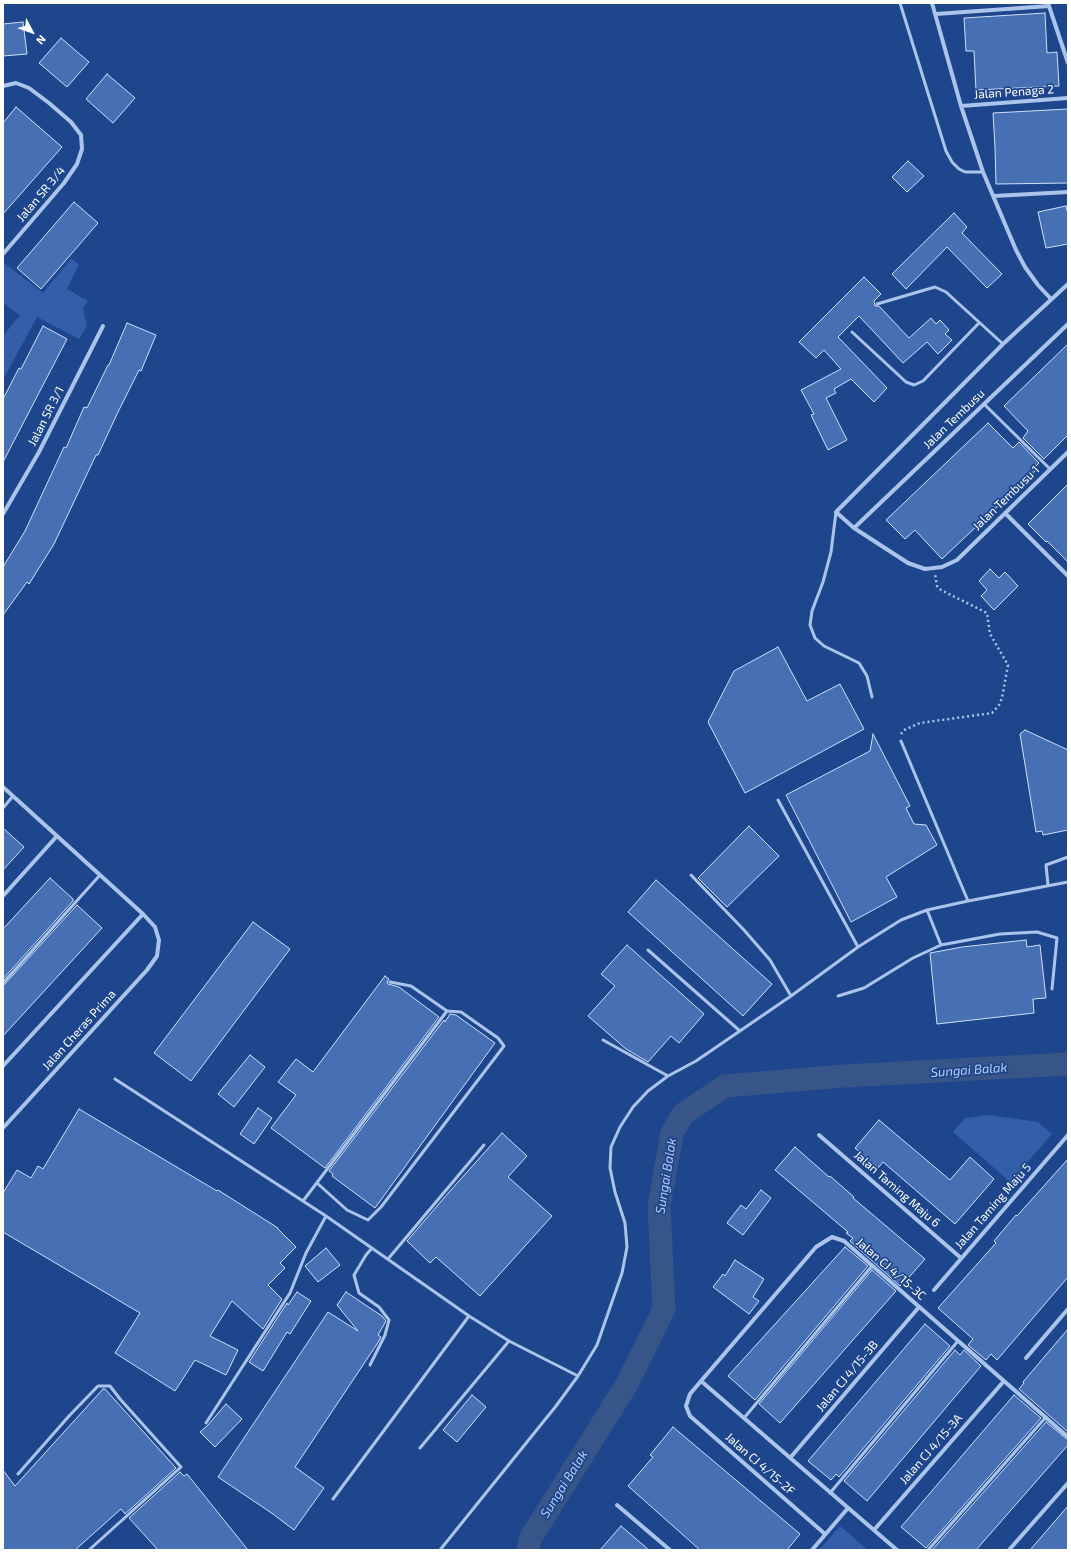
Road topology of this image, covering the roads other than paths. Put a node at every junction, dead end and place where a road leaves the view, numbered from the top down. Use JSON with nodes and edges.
{"nodes":[{"id":1,"x":900,"y":3,"type":"edge"},
{"id":2,"x":932,"y":3,"type":"edge"},
{"id":3,"x":1048,"y":5,"type":"edge"},
{"id":4,"x":936,"y":14,"type":"junction"},
{"id":5,"x":1068,"y":63,"type":"edge"},
{"id":6,"x":3,"y":86,"type":"edge"},
{"id":7,"x":1068,"y":98,"type":"edge"},
{"id":8,"x":962,"y":106,"type":"junction"},
{"id":9,"x":983,"y":172,"type":"junction"},
{"id":10,"x":1068,"y":192,"type":"edge"},
{"id":11,"x":994,"y":196,"type":"junction"},
{"id":12,"x":3,"y":254,"type":"edge"},
{"id":13,"x":1068,"y":284,"type":"edge"},
{"id":14,"x":1051,"y":299,"type":"junction"},
{"id":15,"x":877,"y":304,"type":"dead end"},
{"id":16,"x":979,"y":322,"type":"junction"},
{"id":17,"x":1068,"y":324,"type":"edge"},
{"id":18,"x":103,"y":326,"type":"dead end"},
{"id":19,"x":852,"y":332,"type":"dead end"},
{"id":20,"x":1003,"y":344,"type":"junction"},
{"id":21,"x":984,"y":404,"type":"junction"},
{"id":22,"x":1068,"y":452,"type":"edge"},
{"id":23,"x":1050,"y":469,"type":"junction"},
{"id":24,"x":836,"y":512,"type":"junction"},
{"id":25,"x":1005,"y":513,"type":"junction"},
{"id":26,"x":3,"y":514,"type":"edge"},
{"id":27,"x":854,"y":528,"type":"junction"},
{"id":28,"x":1068,"y":576,"type":"edge"},
{"id":29,"x":872,"y":697,"type":"dead end"},
{"id":30,"x":901,"y":741,"type":"road end"},
{"id":31,"x":3,"y":787,"type":"edge"},
{"id":32,"x":13,"y":796,"type":"junction"},
{"id":33,"x":778,"y":800,"type":"dead end"},
{"id":34,"x":3,"y":808,"type":"edge"},
{"id":35,"x":57,"y":836,"type":"junction"},
{"id":36,"x":1068,"y":857,"type":"edge"},
{"id":37,"x":100,"y":875,"type":"junction"},
{"id":38,"x":691,"y":875,"type":"dead end"},
{"id":39,"x":1068,"y":882,"type":"edge"},
{"id":40,"x":1048,"y":885,"type":"junction"},
{"id":41,"x":3,"y":896,"type":"edge"},
{"id":42,"x":968,"y":901,"type":"junction"},
{"id":43,"x":927,"y":910,"type":"junction"},
{"id":44,"x":143,"y":914,"type":"junction"},
{"id":45,"x":941,"y":945,"type":"junction"},
{"id":46,"x":858,"y":947,"type":"junction"},
{"id":47,"x":648,"y":950,"type":"dead end"},
{"id":48,"x":390,"y":982,"type":"dead end"},
{"id":49,"x":3,"y":983,"type":"edge"},
{"id":50,"x":1052,"y":989,"type":"dead end"},
{"id":51,"x":791,"y":996,"type":"junction"},
{"id":52,"x":838,"y":996,"type":"dead end"},
{"id":53,"x":448,"y":1012,"type":"junction"},
{"id":54,"x":740,"y":1031,"type":"junction"},
{"id":55,"x":603,"y":1040,"type":"dead end"},
{"id":56,"x":3,"y":1065,"type":"edge"},
{"id":57,"x":668,"y":1076,"type":"junction"},
{"id":58,"x":115,"y":1080,"type":"dead end"},
{"id":59,"x":3,"y":1128,"type":"edge"},
{"id":60,"x":819,"y":1135,"type":"dead end"},
{"id":61,"x":1068,"y":1135,"type":"edge"},
{"id":62,"x":484,"y":1146,"type":"dead end"},
{"id":63,"x":317,"y":1183,"type":"junction"},
{"id":64,"x":303,"y":1201,"type":"junction"},
{"id":65,"x":326,"y":1216,"type":"junction"},
{"id":66,"x":372,"y":1248,"type":"junction"},
{"id":67,"x":961,"y":1258,"type":"junction"},
{"id":68,"x":388,"y":1259,"type":"junction"},
{"id":69,"x":872,"y":1266,"type":"junction"},
{"id":70,"x":934,"y":1290,"type":"dead end"},
{"id":71,"x":918,"y":1307,"type":"junction"},
{"id":72,"x":1068,"y":1310,"type":"edge"},
{"id":73,"x":469,"y":1316,"type":"junction"},
{"id":74,"x":509,"y":1341,"type":"junction"},
{"id":75,"x":958,"y":1341,"type":"junction"},
{"id":76,"x":1026,"y":1358,"type":"dead end"},
{"id":77,"x":370,"y":1365,"type":"dead end"},
{"id":78,"x":578,"y":1376,"type":"junction"},
{"id":79,"x":701,"y":1381,"type":"junction"},
{"id":80,"x":1004,"y":1381,"type":"junction"},
{"id":81,"x":686,"y":1406,"type":"joint"},
{"id":82,"x":1046,"y":1417,"type":"junction"},
{"id":83,"x":744,"y":1418,"type":"junction"},
{"id":84,"x":206,"y":1423,"type":"dead end"},
{"id":85,"x":1068,"y":1437,"type":"edge"},
{"id":86,"x":420,"y":1448,"type":"dead end"},
{"id":87,"x":790,"y":1458,"type":"junction"},
{"id":88,"x":18,"y":1474,"type":"dead end"},
{"id":89,"x":1068,"y":1483,"type":"edge"},
{"id":90,"x":830,"y":1493,"type":"junction"},
{"id":91,"x":333,"y":1499,"type":"dead end"},
{"id":92,"x":617,"y":1504,"type":"dead end"},
{"id":93,"x":848,"y":1508,"type":"junction"},
{"id":94,"x":874,"y":1530,"type":"junction"},
{"id":95,"x":825,"y":1534,"type":"junction"},
{"id":96,"x":94,"y":1549,"type":"edge"},
{"id":97,"x":89,"y":1550,"type":"edge"},
{"id":98,"x":440,"y":1550,"type":"edge"},
{"id":99,"x":670,"y":1550,"type":"edge"},
{"id":100,"x":812,"y":1550,"type":"edge"},
{"id":101,"x":897,"y":1550,"type":"edge"},
{"id":102,"x":928,"y":1550,"type":"edge"},
{"id":103,"x":1009,"y":1550,"type":"edge"}],
"edges":[{"from":1,"to":9,"type":"lane"},
{"from":2,"to":4,"type":"street"},
{"from":3,"to":4,"type":"street"},
{"from":3,"to":5,"type":"street"},
{"from":4,"to":8,"type":"street"},
{"from":6,"to":12,"type":"street","name":"Jalan SR 3/4"},
{"from":7,"to":8,"type":"street","name":"Jalan Penaga 2"},
{"from":8,"to":9,"type":"street"},
{"from":9,"to":11,"type":"street"},
{"from":10,"to":11,"type":"street"},
{"from":11,"to":14,"type":"street"},
{"from":13,"to":14,"type":"street"},
{"from":14,"to":20,"type":"street"},
{"from":15,"to":16,"type":"lane"},
{"from":16,"to":19,"type":"lane"},
{"from":16,"to":20,"type":"lane"},
{"from":17,"to":21,"type":"street","name":"Jalan Tembusu"},
{"from":18,"to":26,"type":"street","name":"Jalan SR 3/1"},
{"from":20,"to":24,"type":"street"},
{"from":21,"to":23,"type":"lane"},
{"from":21,"to":27,"type":"street","name":"Jalan Tembusu"},
{"from":22,"to":23,"type":"street","name":"Jalan Tembusu 1"},
{"from":23,"to":25,"type":"street","name":"Jalan Tembusu 1"},
{"from":24,"to":27,"type":"street"},
{"from":24,"to":29,"type":"lane"},
{"from":25,"to":27,"type":"street","name":"Jalan Tembusu 1"},
{"from":25,"to":28,"type":"street"},
{"from":30,"to":42,"type":"lane"},
{"from":31,"to":32,"type":"street"},
{"from":32,"to":34,"type":"lane"},
{"from":32,"to":35,"type":"street"},
{"from":33,"to":46,"type":"lane"},
{"from":35,"to":37,"type":"street"},
{"from":35,"to":41,"type":"street"},
{"from":36,"to":40,"type":"lane"},
{"from":37,"to":44,"type":"street"},
{"from":37,"to":49,"type":"lane"},
{"from":38,"to":51,"type":"lane"},
{"from":39,"to":40,"type":"lane"},
{"from":40,"to":42,"type":"lane"},
{"from":42,"to":43,"type":"lane"},
{"from":43,"to":45,"type":"lane"},
{"from":43,"to":46,"type":"lane"},
{"from":44,"to":56,"type":"street"},
{"from":44,"to":59,"type":"street","name":"Jalan Cheras Prima"},
{"from":45,"to":50,"type":"lane"},
{"from":45,"to":52,"type":"lane"},
{"from":46,"to":51,"type":"lane"},
{"from":47,"to":54,"type":"lane"},
{"from":48,"to":53,"type":"lane"},
{"from":51,"to":54,"type":"lane"},
{"from":53,"to":63,"type":"lane"},
{"from":53,"to":63,"type":"lane"},
{"from":54,"to":57,"type":"lane"},
{"from":55,"to":57,"type":"lane"},
{"from":57,"to":78,"type":"lane"},
{"from":58,"to":64,"type":"lane"},
{"from":60,"to":67,"type":"street","name":"Jalan Taming Maju 6"},
{"from":61,"to":67,"type":"street","name":"Jalan Taming Maju 5"},
{"from":62,"to":68,"type":"lane"},
{"from":63,"to":64,"type":"lane"},
{"from":64,"to":65,"type":"lane"},
{"from":65,"to":66,"type":"lane"},
{"from":65,"to":84,"type":"lane"},
{"from":66,"to":68,"type":"lane"},
{"from":66,"to":77,"type":"lane"},
{"from":67,"to":70,"type":"street","name":"Jalan Taming Maju 5"},
{"from":68,"to":73,"type":"lane"},
{"from":69,"to":71,"type":"street","name":"Jalan CJ 4/15-3C"},
{"from":69,"to":79,"type":"street","name":"Jalan CJ 4/15-3C"},
{"from":69,"to":83,"type":"lane"},
{"from":71,"to":75,"type":"street","name":"Jalan CJ 4/15-3C"},
{"from":71,"to":87,"type":"street","name":"Jalan CJ 4/15-3B"},
{"from":72,"to":76,"type":"street"},
{"from":73,"to":74,"type":"lane"},
{"from":73,"to":91,"type":"lane"},
{"from":74,"to":78,"type":"lane"},
{"from":74,"to":86,"type":"lane"},
{"from":75,"to":80,"type":"street","name":"Jalan CJ 4/15-3C"},
{"from":75,"to":90,"type":"lane"},
{"from":78,"to":98,"type":"lane"},
{"from":79,"to":81,"type":"street","name":"Jalan CJ 4/15-3C"},
{"from":79,"to":83,"type":"street"},
{"from":80,"to":82,"type":"street","name":"Jalan CJ 4/15-3C"},
{"from":80,"to":94,"type":"street","name":"Jalan CJ 4/15-3A"},
{"from":81,"to":95,"type":"street","name":"Jalan CJ 4/15-2F"},
{"from":82,"to":85,"type":"street","name":"Jalan CJ 4/15-3C"},
{"from":82,"to":102,"type":"lane"},
{"from":83,"to":87,"type":"street"},
{"from":87,"to":90,"type":"street"},
{"from":88,"to":96,"type":"lane"},
{"from":89,"to":103,"type":"street"},
{"from":90,"to":93,"type":"street"},
{"from":92,"to":99,"type":"street"},
{"from":93,"to":94,"type":"street"},
{"from":93,"to":95,"type":"street"},
{"from":94,"to":101,"type":"street"},
{"from":95,"to":100,"type":"street"},
{"from":96,"to":97,"type":"lane"}]}
